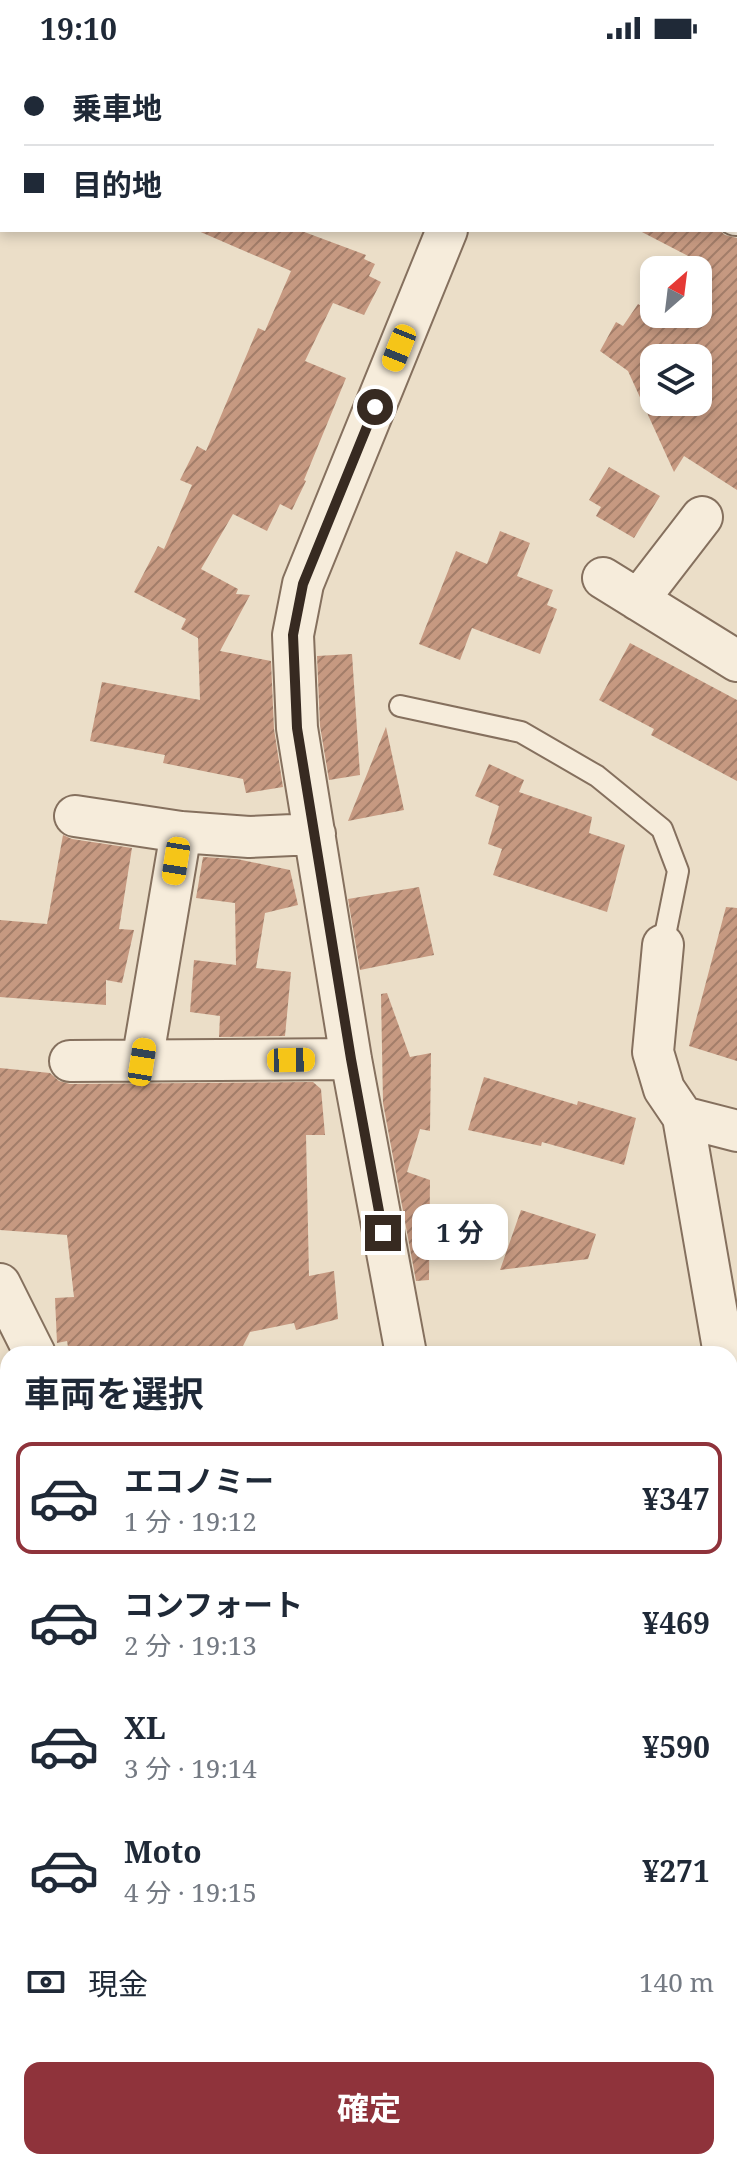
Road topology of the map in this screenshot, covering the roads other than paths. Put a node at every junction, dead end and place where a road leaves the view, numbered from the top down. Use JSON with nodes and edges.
{"nodes":[{"id":1,"x":446,"y":232,"type":"edge"},
{"id":2,"x":702,"y":517,"type":"dead end"},
{"id":3,"x":603,"y":578,"type":"dead end"},
{"id":4,"x":638,"y":600,"type":"junction"},
{"id":5,"x":737,"y":661,"type":"edge"},
{"id":6,"x":400,"y":706,"type":"dead end"},
{"id":7,"x":75,"y":816,"type":"dead end"},
{"id":8,"x":181,"y":832,"type":"junction"},
{"id":9,"x":315,"y":834,"type":"junction"},
{"id":10,"x":663,"y":945,"type":"joint"},
{"id":11,"x":351,"y":1059,"type":"junction"},
{"id":12,"x":70,"y":1061,"type":"dead end"},
{"id":13,"x":142,"y":1062,"type":"junction"},
{"id":14,"x":683,"y":1117,"type":"junction"},
{"id":15,"x":737,"y":1131,"type":"edge"},
{"id":16,"x":0,"y":1284,"type":"edge"},
{"id":17,"x":31,"y":1346,"type":"edge"},
{"id":18,"x":405,"y":1346,"type":"edge"},
{"id":19,"x":723,"y":1346,"type":"edge"}],
"edges":[{"from":1,"to":9,"type":"street"},
{"from":2,"to":4,"type":"street"},
{"from":3,"to":4,"type":"street"},
{"from":4,"to":5,"type":"street"},
{"from":6,"to":10,"type":"lane"},
{"from":7,"to":8,"type":"street"},
{"from":8,"to":9,"type":"street"},
{"from":8,"to":13,"type":"street"},
{"from":9,"to":11,"type":"street"},
{"from":10,"to":14,"type":"street"},
{"from":11,"to":13,"type":"street"},
{"from":11,"to":18,"type":"street"},
{"from":12,"to":13,"type":"street"},
{"from":14,"to":15,"type":"street"},
{"from":14,"to":19,"type":"street"},
{"from":16,"to":17,"type":"street"}]}
